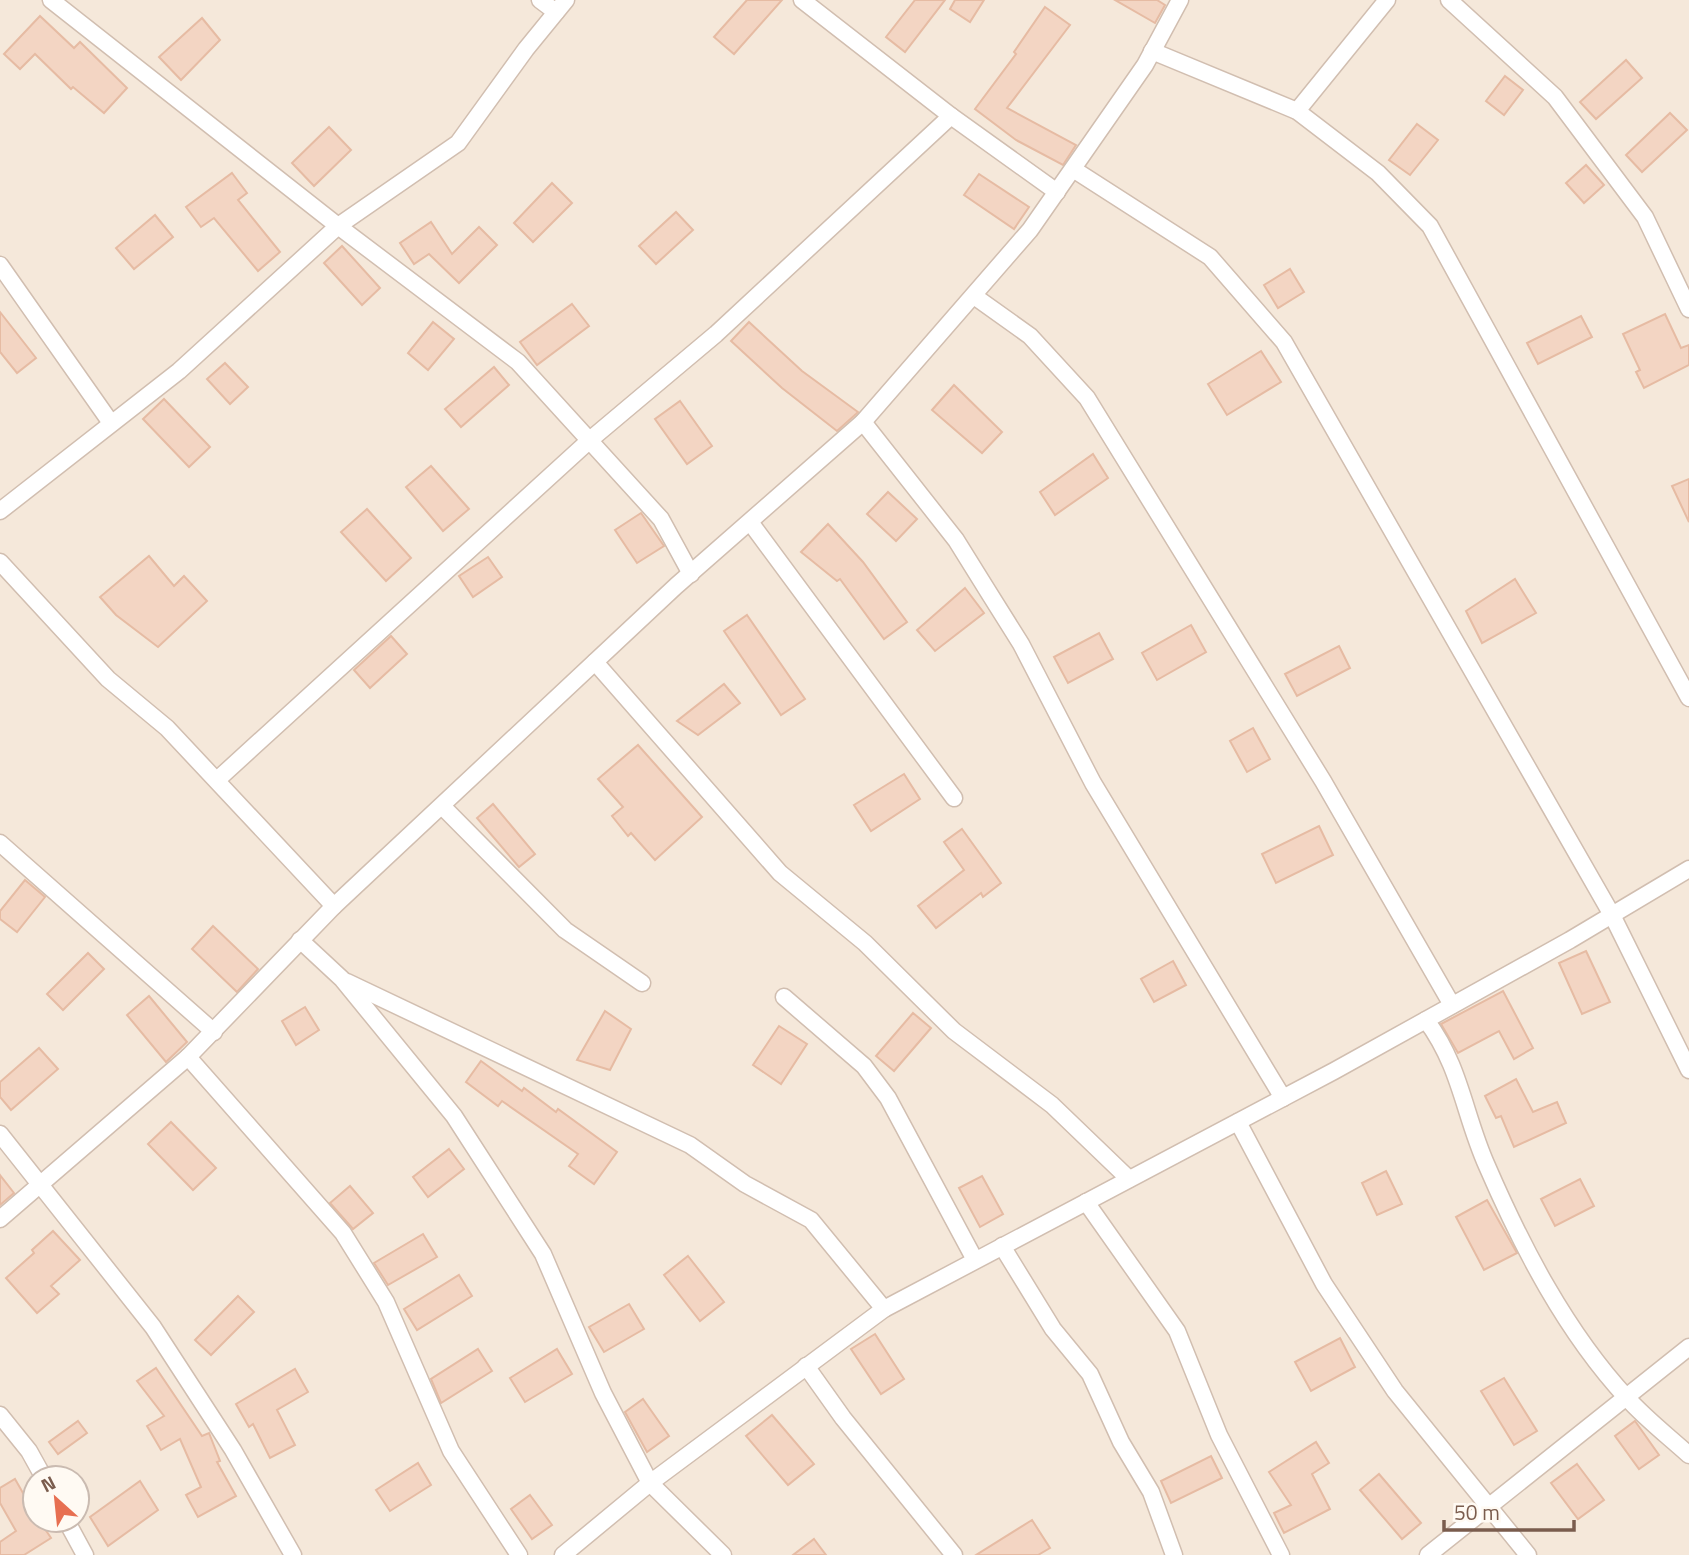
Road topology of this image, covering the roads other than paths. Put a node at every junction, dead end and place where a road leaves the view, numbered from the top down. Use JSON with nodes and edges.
{"nodes":[{"id":1,"x":51,"y":0,"type":"edge"},
{"id":2,"x":540,"y":0,"type":"edge"},
{"id":3,"x":802,"y":0,"type":"edge"},
{"id":4,"x":1180,"y":0,"type":"edge"},
{"id":5,"x":1387,"y":0,"type":"edge"},
{"id":6,"x":1449,"y":0,"type":"edge"},
{"id":7,"x":561,"y":6,"type":"edge"},
{"id":8,"x":1152,"y":51,"type":"junction"},
{"id":9,"x":1297,"y":111,"type":"junction"},
{"id":10,"x":951,"y":116,"type":"junction"},
{"id":11,"x":1073,"y":169,"type":"junction"},
{"id":12,"x":1058,"y":192,"type":"junction"},
{"id":13,"x":338,"y":226,"type":"junction"},
{"id":14,"x":0,"y":265,"type":"edge"},
{"id":15,"x":974,"y":296,"type":"junction"},
{"id":16,"x":1689,"y":309,"type":"edge"},
{"id":17,"x":863,"y":422,"type":"junction"},
{"id":18,"x":111,"y":424,"type":"junction"},
{"id":19,"x":591,"y":439,"type":"junction"},
{"id":20,"x":0,"y":511,"type":"edge"},
{"id":21,"x":750,"y":522,"type":"junction"},
{"id":22,"x":0,"y":562,"type":"edge"},
{"id":23,"x":691,"y":574,"type":"junction"},
{"id":24,"x":595,"y":662,"type":"junction"},
{"id":25,"x":1689,"y":698,"type":"edge"},
{"id":26,"x":217,"y":780,"type":"junction"},
{"id":27,"x":954,"y":798,"type":"dead end"},
{"id":28,"x":442,"y":806,"type":"junction"},
{"id":29,"x":0,"y":844,"type":"edge"},
{"id":30,"x":1689,"y":869,"type":"edge"},
{"id":31,"x":334,"y":906,"type":"junction"},
{"id":32,"x":1612,"y":915,"type":"junction"},
{"id":33,"x":300,"y":940,"type":"junction"},
{"id":34,"x":342,"y":979,"type":"junction"},
{"id":35,"x":642,"y":983,"type":"dead end"},
{"id":36,"x":784,"y":997,"type":"dead end"},
{"id":37,"x":1452,"y":1005,"type":"junction"},
{"id":38,"x":1426,"y":1020,"type":"junction"},
{"id":39,"x":214,"y":1032,"type":"junction"},
{"id":40,"x":188,"y":1057,"type":"junction"},
{"id":41,"x":1689,"y":1070,"type":"edge"},
{"id":42,"x":1283,"y":1098,"type":"junction"},
{"id":43,"x":1238,"y":1122,"type":"junction"},
{"id":44,"x":0,"y":1135,"type":"edge"},
{"id":45,"x":1129,"y":1179,"type":"junction"},
{"id":46,"x":39,"y":1187,"type":"junction"},
{"id":47,"x":1086,"y":1202,"type":"junction"},
{"id":48,"x":0,"y":1219,"type":"edge"},
{"id":49,"x":1002,"y":1246,"type":"junction"},
{"id":50,"x":975,"y":1260,"type":"junction"},
{"id":51,"x":884,"y":1308,"type":"junction"},
{"id":52,"x":1689,"y":1347,"type":"edge"},
{"id":53,"x":806,"y":1366,"type":"junction"},
{"id":54,"x":1627,"y":1397,"type":"junction"},
{"id":55,"x":0,"y":1415,"type":"edge"},
{"id":56,"x":1689,"y":1455,"type":"edge"},
{"id":57,"x":36,"y":1464,"type":"edge"},
{"id":58,"x":650,"y":1483,"type":"junction"},
{"id":59,"x":1489,"y":1506,"type":"junction"},
{"id":60,"x":74,"y":1534,"type":"edge"},
{"id":61,"x":85,"y":1555,"type":"edge"},
{"id":62,"x":293,"y":1555,"type":"edge"},
{"id":63,"x":519,"y":1555,"type":"edge"},
{"id":64,"x":563,"y":1555,"type":"edge"},
{"id":65,"x":723,"y":1555,"type":"edge"},
{"id":66,"x":954,"y":1555,"type":"edge"},
{"id":67,"x":1174,"y":1555,"type":"edge"},
{"id":68,"x":1281,"y":1555,"type":"edge"},
{"id":69,"x":1428,"y":1555,"type":"edge"},
{"id":70,"x":1528,"y":1555,"type":"edge"}],
"edges":[{"from":1,"to":13,"type":"street"},
{"from":2,"to":7,"type":"street"},
{"from":3,"to":10,"type":"street"},
{"from":4,"to":8,"type":"street"},
{"from":5,"to":9,"type":"street"},
{"from":6,"to":16,"type":"street"},
{"from":7,"to":13,"type":"street"},
{"from":8,"to":9,"type":"street"},
{"from":8,"to":11,"type":"street"},
{"from":9,"to":25,"type":"street"},
{"from":10,"to":12,"type":"street"},
{"from":10,"to":19,"type":"street"},
{"from":11,"to":12,"type":"street"},
{"from":11,"to":32,"type":"street"},
{"from":12,"to":15,"type":"street"},
{"from":13,"to":18,"type":"street"},
{"from":13,"to":19,"type":"street"},
{"from":14,"to":18,"type":"street"},
{"from":15,"to":17,"type":"street"},
{"from":15,"to":37,"type":"street"},
{"from":17,"to":21,"type":"street"},
{"from":17,"to":42,"type":"street"},
{"from":18,"to":20,"type":"street"},
{"from":19,"to":23,"type":"street"},
{"from":19,"to":26,"type":"street"},
{"from":21,"to":23,"type":"street"},
{"from":21,"to":27,"type":"street"},
{"from":22,"to":26,"type":"street"},
{"from":23,"to":24,"type":"street"},
{"from":24,"to":28,"type":"street"},
{"from":24,"to":45,"type":"street"},
{"from":26,"to":31,"type":"street"},
{"from":28,"to":31,"type":"street"},
{"from":28,"to":35,"type":"street"},
{"from":29,"to":39,"type":"street"},
{"from":30,"to":32,"type":"street"},
{"from":31,"to":33,"type":"street"},
{"from":32,"to":37,"type":"street"},
{"from":32,"to":41,"type":"street"},
{"from":33,"to":34,"type":"street"},
{"from":33,"to":39,"type":"street"},
{"from":34,"to":51,"type":"street"},
{"from":34,"to":58,"type":"street"},
{"from":36,"to":50,"type":"street"},
{"from":37,"to":38,"type":"street"},
{"from":38,"to":42,"type":"street"},
{"from":38,"to":54,"type":"street"},
{"from":39,"to":40,"type":"street"},
{"from":40,"to":46,"type":"street"},
{"from":40,"to":63,"type":"street"},
{"from":42,"to":43,"type":"street"},
{"from":43,"to":45,"type":"street"},
{"from":43,"to":59,"type":"street"},
{"from":44,"to":46,"type":"street"},
{"from":45,"to":47,"type":"street"},
{"from":46,"to":48,"type":"street"},
{"from":46,"to":62,"type":"street"},
{"from":47,"to":49,"type":"street"},
{"from":47,"to":68,"type":"street"},
{"from":49,"to":50,"type":"street"},
{"from":49,"to":67,"type":"street"},
{"from":50,"to":51,"type":"street"},
{"from":51,"to":53,"type":"street"},
{"from":52,"to":54,"type":"street"},
{"from":53,"to":58,"type":"street"},
{"from":53,"to":66,"type":"street"},
{"from":54,"to":56,"type":"street"},
{"from":54,"to":59,"type":"street"},
{"from":55,"to":57,"type":"street"},
{"from":58,"to":64,"type":"street"},
{"from":58,"to":65,"type":"street"},
{"from":59,"to":69,"type":"street"},
{"from":59,"to":70,"type":"street"},
{"from":60,"to":61,"type":"street"}]}
